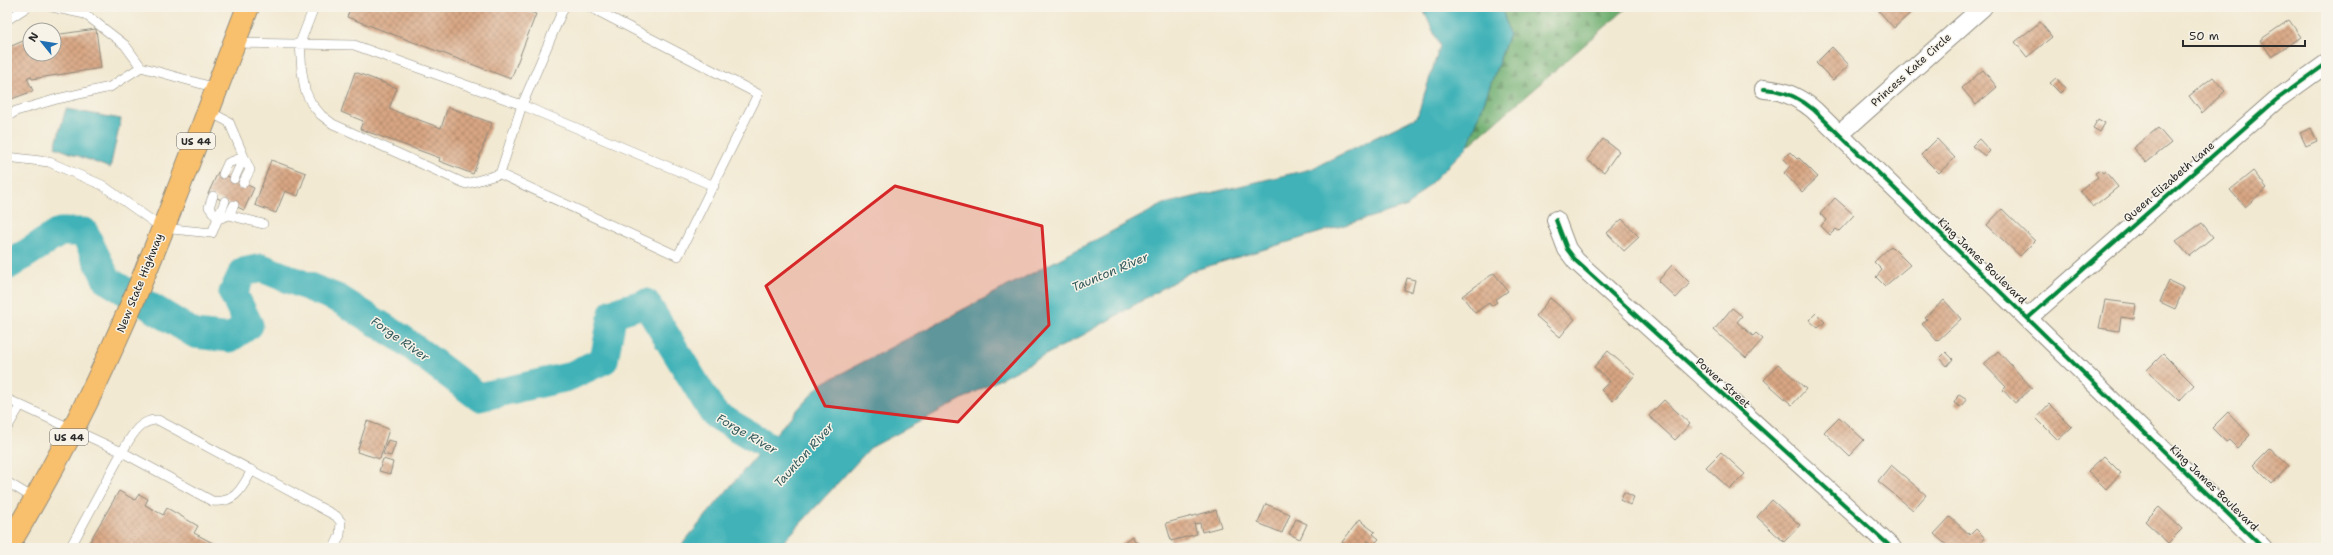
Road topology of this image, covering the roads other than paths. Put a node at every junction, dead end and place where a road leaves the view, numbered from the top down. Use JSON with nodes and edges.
{"nodes":[{"id":1,"x":27,"y":7,"type":"edge"},
{"id":2,"x":52,"y":7,"type":"edge"},
{"id":3,"x":248,"y":7,"type":"edge"},
{"id":4,"x":314,"y":7,"type":"edge"},
{"id":5,"x":564,"y":7,"type":"edge"},
{"id":6,"x":590,"y":7,"type":"edge"},
{"id":7,"x":1983,"y":7,"type":"edge"},
{"id":8,"x":7,"y":20,"type":"edge"},
{"id":9,"x":234,"y":43,"type":"junction"},
{"id":10,"x":300,"y":43,"type":"junction"},
{"id":11,"x":2326,"y":64,"type":"edge"},
{"id":12,"x":141,"y":66,"type":"junction"},
{"id":13,"x":216,"y":88,"type":"junction"},
{"id":14,"x":1764,"y":89,"type":"dead end"},
{"id":15,"x":522,"y":105,"type":"junction"},
{"id":16,"x":208,"y":111,"type":"junction"},
{"id":17,"x":7,"y":117,"type":"edge"},
{"id":18,"x":1840,"y":134,"type":"junction"},
{"id":19,"x":7,"y":157,"type":"edge"},
{"id":20,"x":244,"y":157,"type":"junction"},
{"id":21,"x":223,"y":174,"type":"dead end"},
{"id":22,"x":500,"y":174,"type":"junction"},
{"id":23,"x":234,"y":179,"type":"dead end"},
{"id":24,"x":244,"y":183,"type":"dead end"},
{"id":25,"x":714,"y":186,"type":"junction"},
{"id":26,"x":213,"y":196,"type":"dead end"},
{"id":27,"x":225,"y":201,"type":"dead end"},
{"id":28,"x":234,"y":205,"type":"dead end"},
{"id":29,"x":230,"y":215,"type":"junction"},
{"id":30,"x":218,"y":219,"type":"junction"},
{"id":31,"x":1556,"y":220,"type":"dead end"},
{"id":32,"x":263,"y":224,"type":"dead end"},
{"id":33,"x":162,"y":228,"type":"junction"},
{"id":34,"x":2028,"y":318,"type":"junction"},
{"id":35,"x":7,"y":399,"type":"edge"},
{"id":36,"x":20,"y":406,"type":"junction"},
{"id":37,"x":7,"y":428,"type":"edge"},
{"id":38,"x":72,"y":430,"type":"junction"},
{"id":39,"x":122,"y":452,"type":"junction"},
{"id":40,"x":252,"y":470,"type":"junction"},
{"id":41,"x":7,"y":482,"type":"edge"},
{"id":42,"x":35,"y":499,"type":"junction"},
{"id":43,"x":8,"y":548,"type":"edge"},
{"id":44,"x":70,"y":548,"type":"edge"},
{"id":45,"x":334,"y":548,"type":"edge"},
{"id":46,"x":1892,"y":548,"type":"edge"},
{"id":47,"x":2263,"y":548,"type":"edge"}],
"edges":[{"from":1,"to":8,"type":"lane"},
{"from":2,"to":12,"type":"lane"},
{"from":3,"to":9,"type":"highway","name":"New State Highway","number":"US 44"},
{"from":4,"to":10,"type":"lane"},
{"from":5,"to":15,"type":"lane"},
{"from":6,"to":25,"type":"lane"},
{"from":7,"to":18,"type":"street","name":"Princess Kate Circle"},
{"from":9,"to":10,"type":"lane"},
{"from":9,"to":13,"type":"highway","name":"New State Highway","number":"US 44"},
{"from":10,"to":15,"type":"lane"},
{"from":10,"to":22,"type":"lane"},
{"from":11,"to":34,"type":"street","name":"Queen Elizabeth Lane"},
{"from":12,"to":13,"type":"lane"},
{"from":12,"to":17,"type":"lane"},
{"from":13,"to":16,"type":"highway","name":"New State Highway","number":"US 44"},
{"from":14,"to":18,"type":"street","name":"King James Boulevard"},
{"from":15,"to":22,"type":"lane"},
{"from":15,"to":25,"type":"lane"},
{"from":16,"to":20,"type":"lane"},
{"from":16,"to":33,"type":"highway","name":"New State Highway","number":"US 44"},
{"from":18,"to":34,"type":"street","name":"King James Boulevard"},
{"from":19,"to":33,"type":"lane"},
{"from":20,"to":21,"type":"lane"},
{"from":20,"to":23,"type":"lane"},
{"from":20,"to":24,"type":"lane"},
{"from":22,"to":25,"type":"lane"},
{"from":26,"to":30,"type":"lane"},
{"from":27,"to":30,"type":"lane"},
{"from":28,"to":29,"type":"lane"},
{"from":29,"to":30,"type":"lane"},
{"from":29,"to":32,"type":"lane"},
{"from":30,"to":33,"type":"lane"},
{"from":31,"to":46,"type":"street","name":"Power Street"},
{"from":33,"to":38,"type":"highway","name":"New State Highway","number":"US 44"},
{"from":34,"to":47,"type":"street","name":"King James Boulevard"},
{"from":35,"to":36,"type":"lane"},
{"from":36,"to":37,"type":"lane"},
{"from":36,"to":38,"type":"lane"},
{"from":38,"to":39,"type":"lane"},
{"from":38,"to":42,"type":"highway","name":"New State Highway","number":"US 44"},
{"from":39,"to":40,"type":"lane"},
{"from":39,"to":40,"type":"lane"},
{"from":39,"to":44,"type":"lane"},
{"from":40,"to":45,"type":"lane"},
{"from":41,"to":42,"type":"lane"},
{"from":42,"to":43,"type":"highway","name":"New State Highway","number":"US 44"}]}
